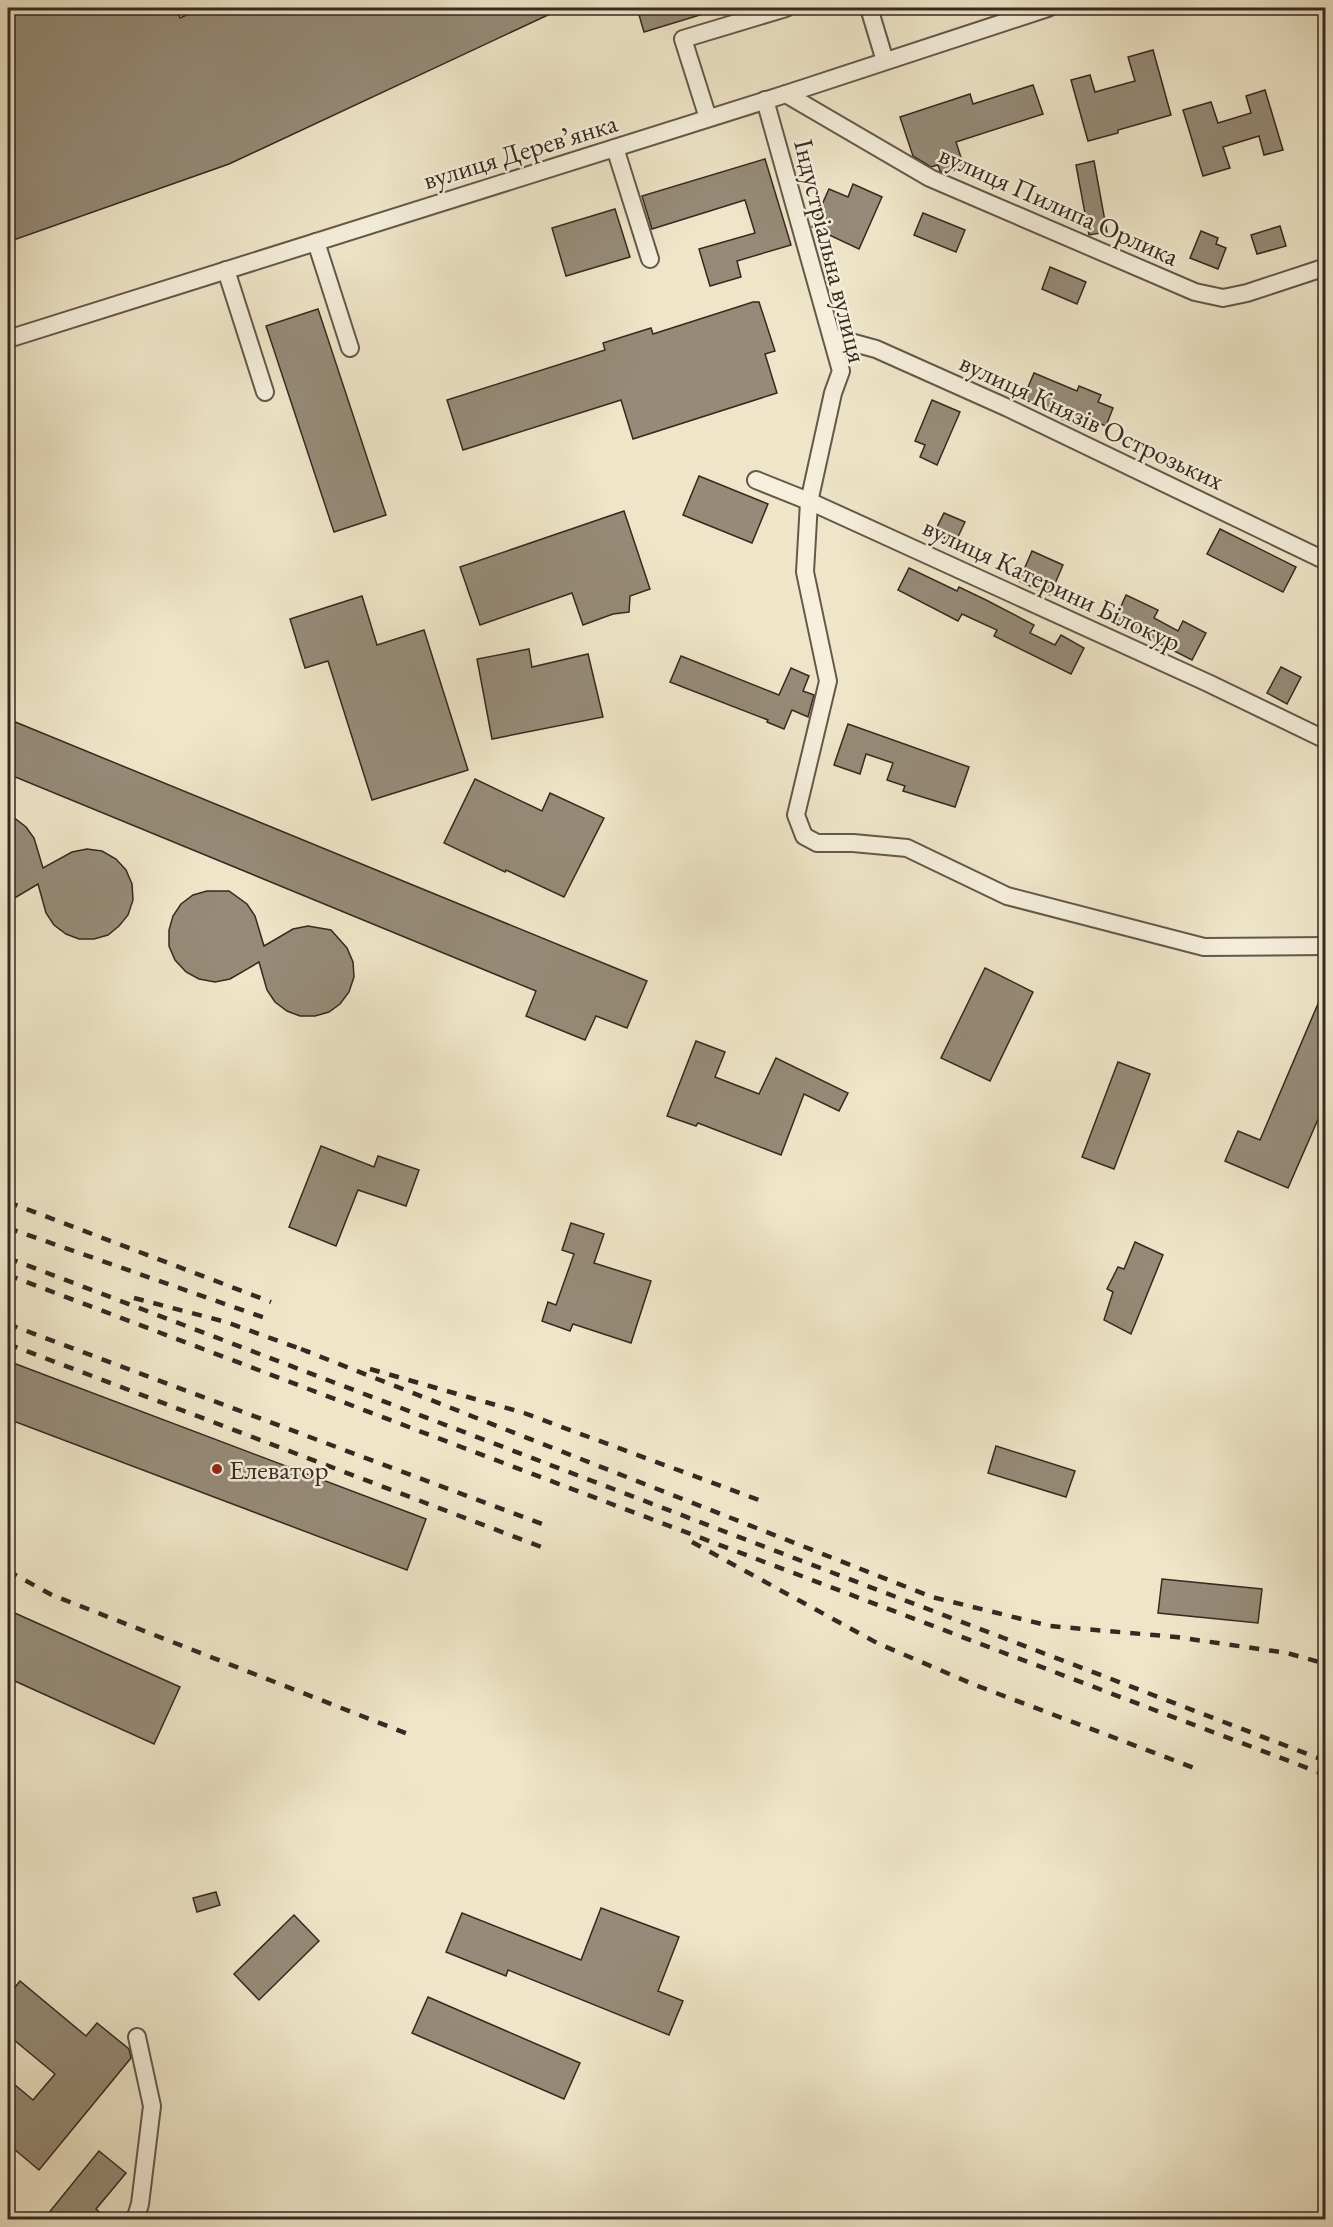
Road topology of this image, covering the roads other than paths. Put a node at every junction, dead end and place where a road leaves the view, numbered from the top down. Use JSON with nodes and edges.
{"nodes":[{"id":1,"x":786,"y":8,"type":"edge"},
{"id":2,"x":868,"y":8,"type":"edge"},
{"id":3,"x":1048,"y":8,"type":"edge"},
{"id":4,"x":885,"y":61,"type":"junction"},
{"id":5,"x":786,"y":94,"type":"junction"},
{"id":6,"x":765,"y":100,"type":"junction"},
{"id":7,"x":708,"y":118,"type":"junction"},
{"id":8,"x":615,"y":148,"type":"junction"},
{"id":9,"x":316,"y":242,"type":"junction"},
{"id":10,"x":650,"y":259,"type":"dead end"},
{"id":11,"x":1326,"y":267,"type":"edge"},
{"id":12,"x":226,"y":270,"type":"junction"},
{"id":13,"x":832,"y":337,"type":"junction"},
{"id":14,"x":8,"y":339,"type":"edge"},
{"id":15,"x":350,"y":348,"type":"dead end"},
{"id":16,"x":266,"y":392,"type":"dead end"},
{"id":17,"x":756,"y":480,"type":"dead end"},
{"id":18,"x":809,"y":502,"type":"junction"},
{"id":19,"x":1326,"y":561,"type":"edge"},
{"id":20,"x":1326,"y":740,"type":"edge"},
{"id":21,"x":1326,"y":946,"type":"edge"},
{"id":22,"x":137,"y":2037,"type":"dead end"},
{"id":23,"x":135,"y":2220,"type":"edge"}],
"edges":[{"from":1,"to":7,"type":"street"},
{"from":2,"to":4,"type":"street"},
{"from":3,"to":4,"type":"street","name":"вулиця Деревʼянка"},
{"from":4,"to":5,"type":"street","name":"вулиця Деревʼянка"},
{"from":5,"to":6,"type":"street","name":"вулиця Деревʼянка"},
{"from":5,"to":11,"type":"street","name":"вулиця Пилипа Орлика"},
{"from":6,"to":7,"type":"street","name":"вулиця Деревʼянка"},
{"from":6,"to":13,"type":"street","name":"Індустріальна вулиця"},
{"from":7,"to":8,"type":"street","name":"вулиця Деревʼянка"},
{"from":8,"to":9,"type":"street","name":"вулиця Деревʼянка"},
{"from":8,"to":10,"type":"street"},
{"from":9,"to":12,"type":"street","name":"вулиця Деревʼянка"},
{"from":9,"to":15,"type":"street"},
{"from":12,"to":14,"type":"street","name":"вулиця Деревʼянка"},
{"from":12,"to":16,"type":"street"},
{"from":13,"to":18,"type":"street","name":"Індустріальна вулиця"},
{"from":13,"to":19,"type":"street","name":"вулиця Князів Острозьких"},
{"from":17,"to":18,"type":"street","name":"вулиця Катерини Білокур"},
{"from":18,"to":20,"type":"street","name":"вулиця Катерини Білокур"},
{"from":18,"to":21,"type":"street","name":"Індустріальна вулиця"},
{"from":22,"to":23,"type":"street"}]}
